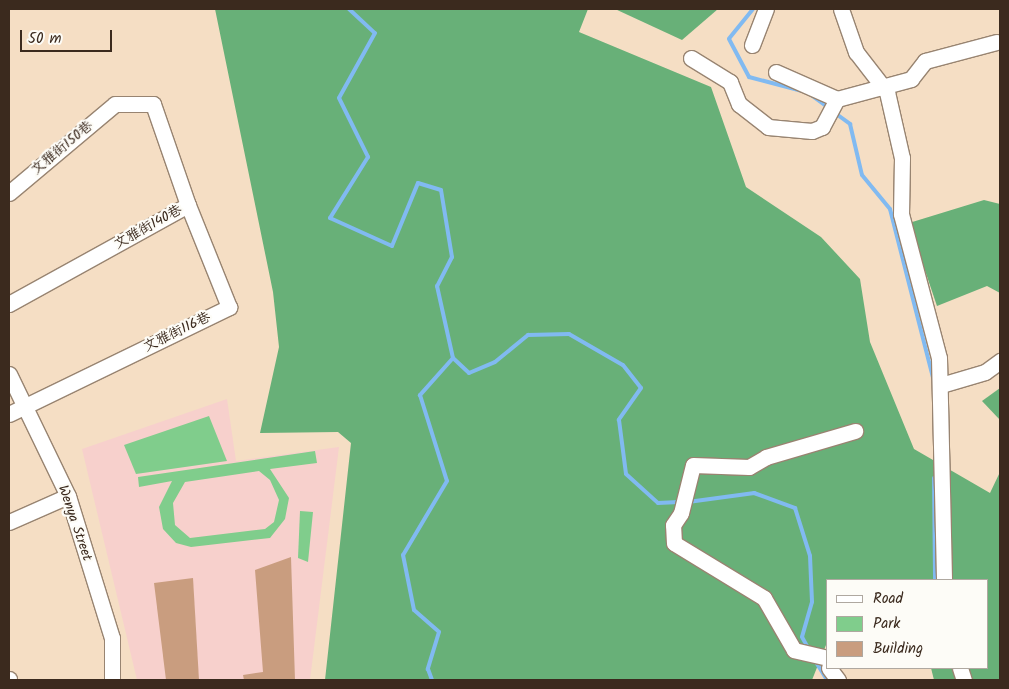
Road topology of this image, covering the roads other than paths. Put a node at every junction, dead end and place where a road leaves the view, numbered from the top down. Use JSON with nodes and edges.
{"nodes":[{"id":1,"x":766,"y":9,"type":"edge"},
{"id":2,"x":841,"y":9,"type":"edge"},
{"id":3,"x":997,"y":42,"type":"dead end"},
{"id":4,"x":752,"y":45,"type":"dead end"},
{"id":5,"x":690,"y":58,"type":"dead end"},
{"id":6,"x":776,"y":72,"type":"dead end"},
{"id":7,"x":881,"y":85,"type":"junction"},
{"id":8,"x":115,"y":104,"type":"joint"},
{"id":9,"x":833,"y":106,"type":"junction"},
{"id":10,"x":9,"y":192,"type":"edge"},
{"id":11,"x":188,"y":205,"type":"junction"},
{"id":12,"x":9,"y":304,"type":"edge"},
{"id":13,"x":1000,"y":361,"type":"edge"},
{"id":14,"x":9,"y":374,"type":"edge"},
{"id":15,"x":941,"y":385,"type":"junction"},
{"id":16,"x":26,"y":405,"type":"junction"},
{"id":17,"x":9,"y":414,"type":"edge"},
{"id":18,"x":855,"y":431,"type":"dead end"},
{"id":19,"x":68,"y":496,"type":"junction"},
{"id":20,"x":9,"y":522,"type":"edge"},
{"id":21,"x":944,"y":579,"type":"edge"},
{"id":22,"x":822,"y":660,"type":"edge"},
{"id":23,"x":829,"y":669,"type":"edge"},
{"id":24,"x":112,"y":680,"type":"edge"},
{"id":25,"x":838,"y":680,"type":"edge"}],
"edges":[{"from":1,"to":4,"type":"street"},
{"from":2,"to":7,"type":"street"},
{"from":3,"to":7,"type":"street"},
{"from":5,"to":9,"type":"street"},
{"from":6,"to":9,"type":"street"},
{"from":7,"to":9,"type":"street"},
{"from":7,"to":15,"type":"street"},
{"from":8,"to":10,"type":"street","name":"文雅街150巷"},
{"from":8,"to":11,"type":"street","name":"文雅街140巷"},
{"from":11,"to":12,"type":"street","name":"文雅街140巷"},
{"from":11,"to":16,"type":"street","name":"文雅街116巷"},
{"from":13,"to":15,"type":"street"},
{"from":14,"to":16,"type":"street","name":"Wenya Street"},
{"from":15,"to":21,"type":"street"},
{"from":16,"to":17,"type":"street"},
{"from":16,"to":19,"type":"street","name":"Wenya Street"},
{"from":18,"to":22,"type":"street"},
{"from":19,"to":20,"type":"street"},
{"from":19,"to":24,"type":"street","name":"Wenya Street"},
{"from":23,"to":25,"type":"street"}]}
